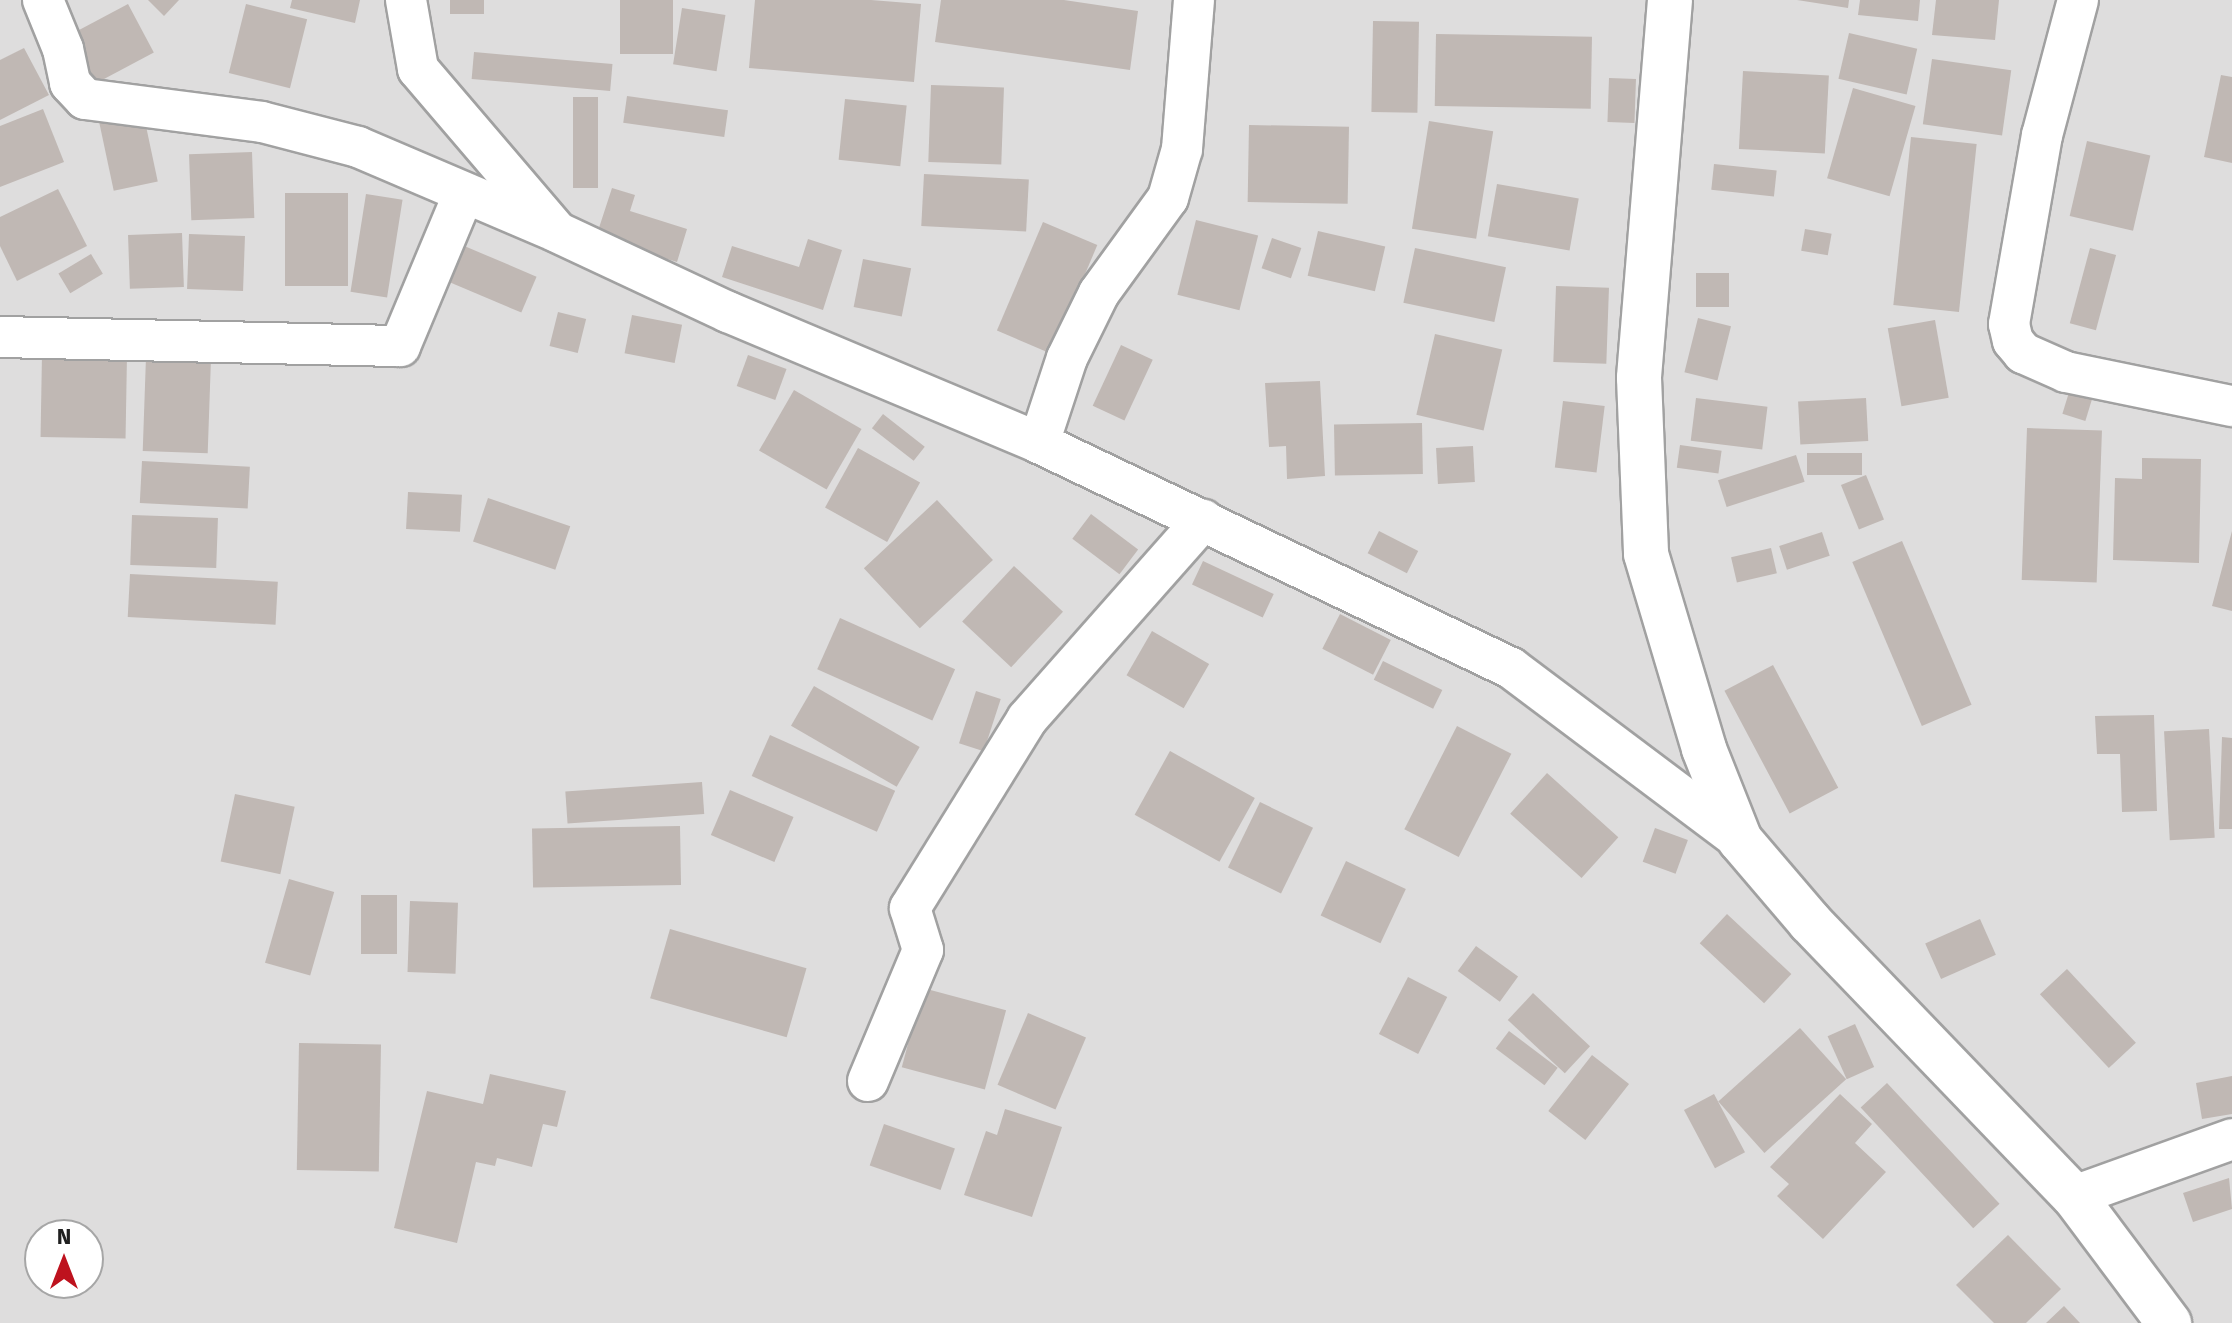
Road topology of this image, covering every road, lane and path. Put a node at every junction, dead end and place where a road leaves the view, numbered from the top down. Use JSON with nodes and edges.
{"nodes":[{"id":1,"x":43,"y":0,"type":"edge"},
{"id":2,"x":406,"y":0,"type":"edge"},
{"id":3,"x":1194,"y":0,"type":"edge"},
{"id":4,"x":1670,"y":0,"type":"edge"},
{"id":5,"x":2078,"y":0,"type":"edge"},
{"id":6,"x":464,"y":193,"type":"junction"},
{"id":7,"x":557,"y":232,"type":"junction"},
{"id":8,"x":0,"y":337,"type":"edge"},
{"id":9,"x":2232,"y":406,"type":"edge"},
{"id":10,"x":1039,"y":443,"type":"junction"},
{"id":11,"x":1203,"y":520,"type":"junction"},
{"id":12,"x":1740,"y":840,"type":"junction"},
{"id":13,"x":868,"y":1081,"type":"dead end"},
{"id":14,"x":2232,"y":1139,"type":"edge"},
{"id":15,"x":2074,"y":1196,"type":"junction"},
{"id":16,"x":2169,"y":1323,"type":"edge"}],
"edges":[{"from":1,"to":6,"type":"street"},
{"from":2,"to":7,"type":"street"},
{"from":3,"to":10,"type":"street"},
{"from":4,"to":12,"type":"street"},
{"from":5,"to":9,"type":"street"},
{"from":6,"to":7,"type":"street"},
{"from":6,"to":8,"type":"street"},
{"from":7,"to":10,"type":"street"},
{"from":10,"to":11,"type":"street"},
{"from":11,"to":12,"type":"street"},
{"from":11,"to":13,"type":"street"},
{"from":12,"to":15,"type":"street"},
{"from":14,"to":15,"type":"street"},
{"from":15,"to":16,"type":"street"}]}
